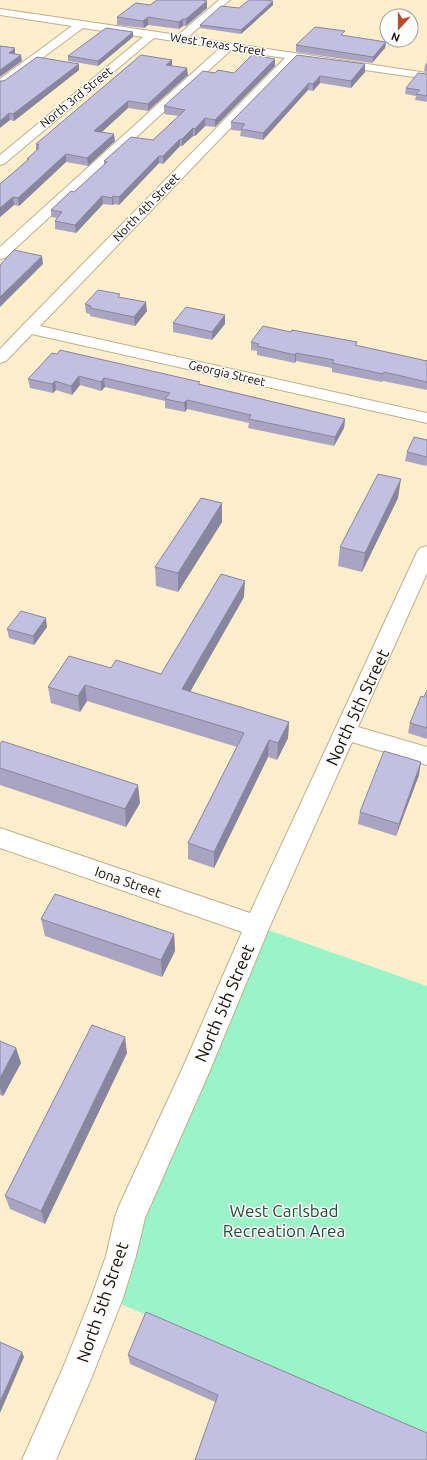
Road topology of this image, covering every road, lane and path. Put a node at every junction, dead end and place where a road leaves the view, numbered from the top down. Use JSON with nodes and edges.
{"nodes":[{"id":1,"x":225,"y":0,"type":"edge"},
{"id":2,"x":3,"y":11,"type":"edge"},
{"id":3,"x":0,"y":19,"type":"edge"},
{"id":4,"x":81,"y":24,"type":"junction"},
{"id":5,"x":153,"y":34,"type":"junction"},
{"id":6,"x":181,"y":38,"type":"junction"},
{"id":7,"x":229,"y":46,"type":"junction"},
{"id":8,"x":293,"y":56,"type":"junction"},
{"id":9,"x":427,"y":76,"type":"edge"},
{"id":10,"x":0,"y":84,"type":"edge"},
{"id":11,"x":0,"y":161,"type":"edge"},
{"id":12,"x":0,"y":256,"type":"edge"},
{"id":13,"x":28,"y":328,"type":"junction"},
{"id":14,"x":0,"y":358,"type":"edge"},
{"id":15,"x":427,"y":418,"type":"edge"},
{"id":16,"x":427,"y":552,"type":"edge"},
{"id":17,"x":346,"y":732,"type":"junction"},
{"id":18,"x":427,"y":756,"type":"edge"},
{"id":19,"x":0,"y":838,"type":"edge"},
{"id":20,"x":257,"y":926,"type":"junction"},
{"id":21,"x":39,"y":1460,"type":"edge"}],
"edges":[{"from":1,"to":6,"type":"street"},
{"from":2,"to":3,"type":"street"},
{"from":2,"to":4,"type":"street","name":"West Texas Street"},
{"from":4,"to":5,"type":"street","name":"West Texas Street"},
{"from":4,"to":10,"type":"street"},
{"from":5,"to":6,"type":"street","name":"West Texas Street"},
{"from":5,"to":11,"type":"street","name":"North 3rd Street"},
{"from":6,"to":7,"type":"street","name":"West Texas Street"},
{"from":7,"to":8,"type":"street","name":"West Texas Street"},
{"from":7,"to":12,"type":"street"},
{"from":8,"to":9,"type":"street","name":"West Texas Street"},
{"from":8,"to":13,"type":"street","name":"North 4th Street"},
{"from":13,"to":14,"type":"street","name":"North 4th Street"},
{"from":13,"to":15,"type":"street","name":"Georgia Street"},
{"from":16,"to":17,"type":"street","name":"North 5th Street"},
{"from":17,"to":18,"type":"street"},
{"from":17,"to":20,"type":"street","name":"North 5th Street"},
{"from":19,"to":20,"type":"street","name":"Iona Street"},
{"from":20,"to":21,"type":"street","name":"North 5th Street"}]}
